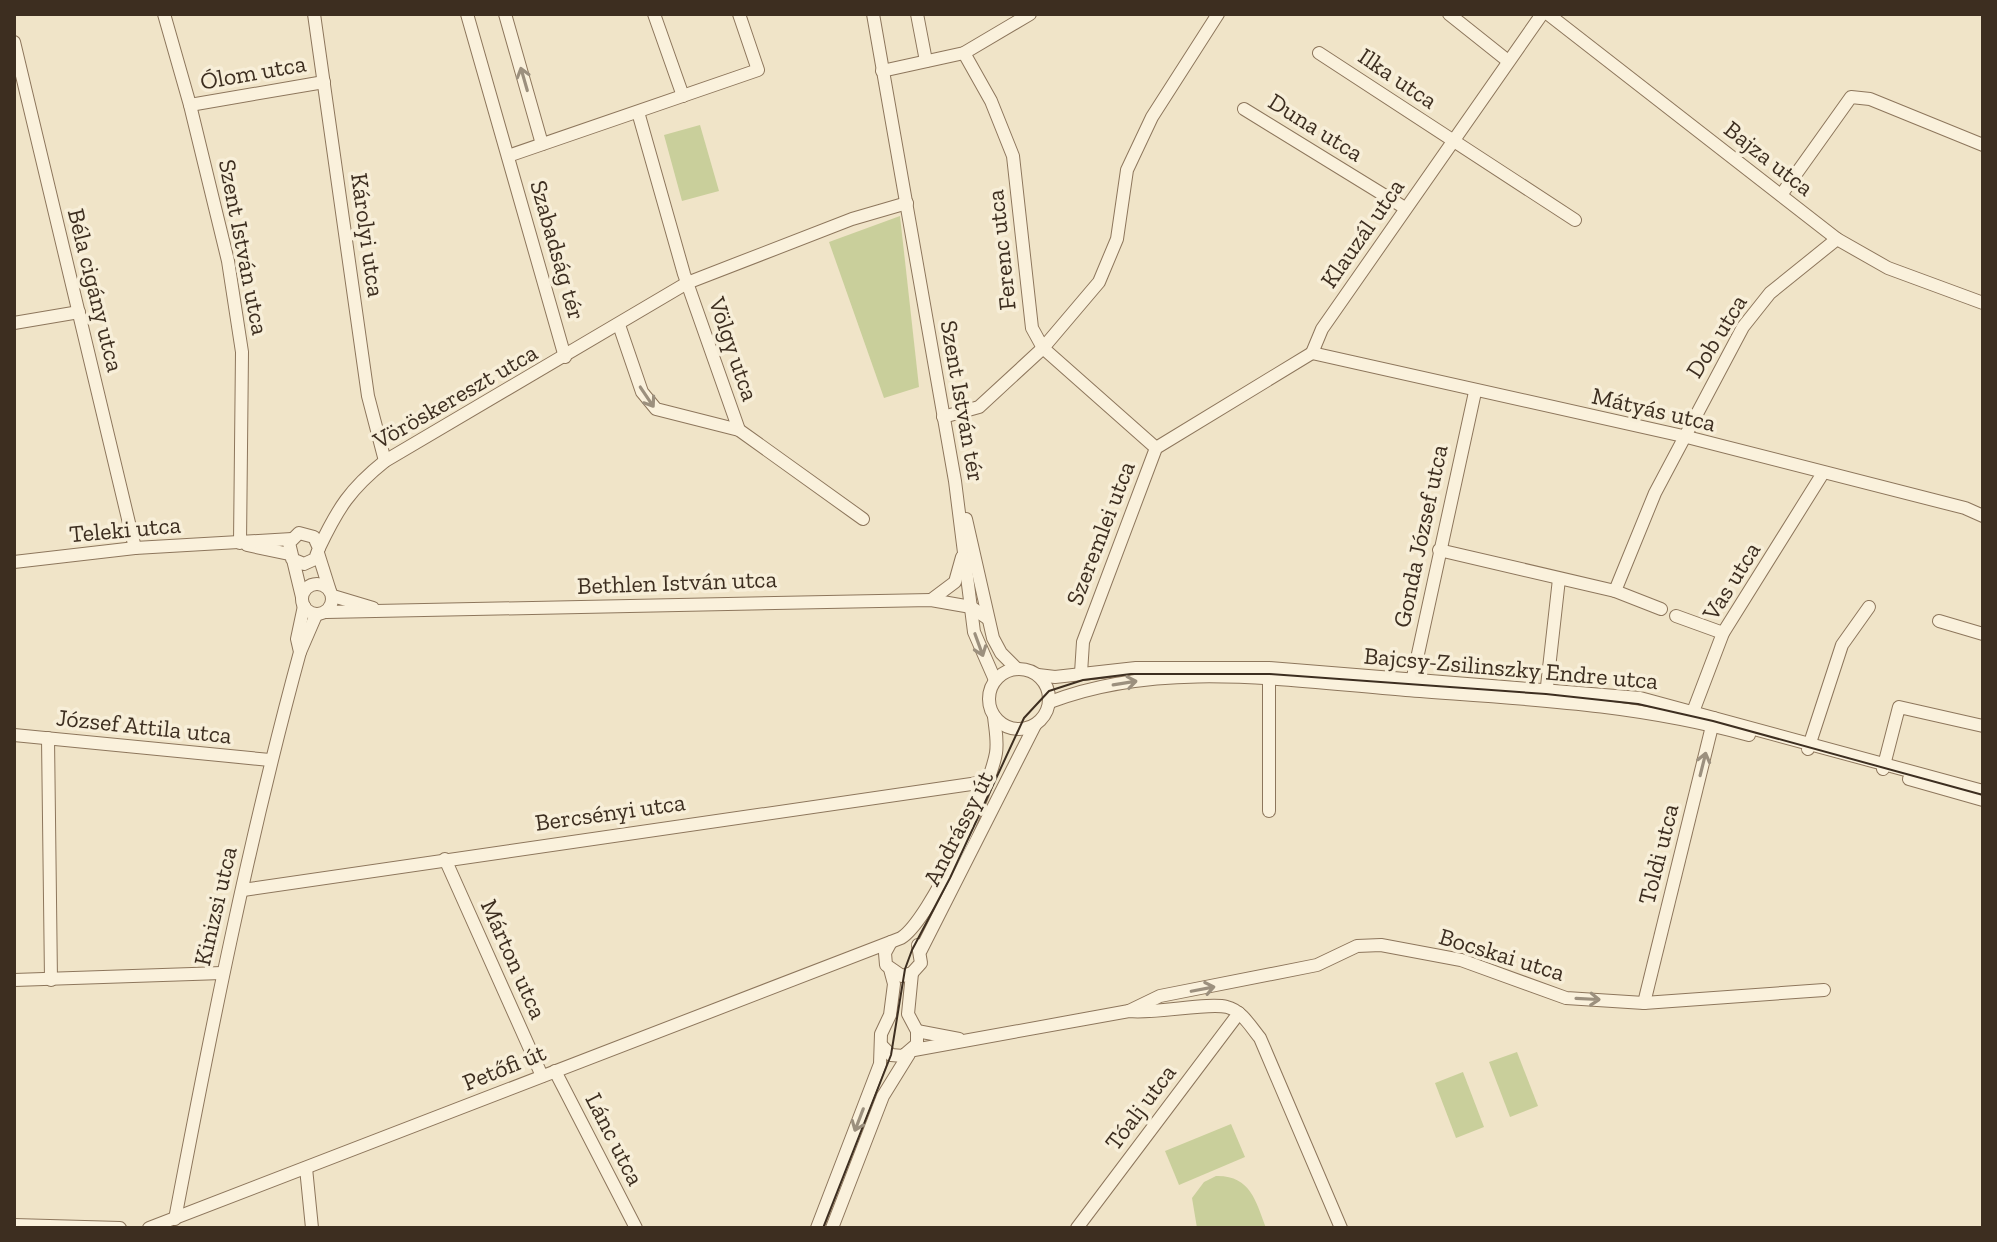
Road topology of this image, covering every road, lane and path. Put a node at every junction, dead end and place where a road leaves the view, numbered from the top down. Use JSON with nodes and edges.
{"nodes":[{"id":1,"x":164,"y":14,"type":"edge"},
{"id":2,"x":314,"y":14,"type":"edge"},
{"id":3,"x":467,"y":14,"type":"edge"},
{"id":4,"x":505,"y":14,"type":"edge"},
{"id":5,"x":654,"y":14,"type":"edge"},
{"id":6,"x":739,"y":14,"type":"edge"},
{"id":7,"x":873,"y":14,"type":"edge"},
{"id":8,"x":917,"y":14,"type":"edge"},
{"id":9,"x":1030,"y":14,"type":"edge"},
{"id":10,"x":1218,"y":14,"type":"edge"},
{"id":11,"x":1449,"y":14,"type":"edge"},
{"id":12,"x":1542,"y":14,"type":"edge"},
{"id":13,"x":1548,"y":14,"type":"edge"},
{"id":14,"x":14,"y":42,"type":"edge"},
{"id":15,"x":964,"y":53,"type":"junction"},
{"id":16,"x":1319,"y":53,"type":"dead end"},
{"id":17,"x":926,"y":61,"type":"junction"},
{"id":18,"x":1508,"y":61,"type":"junction"},
{"id":19,"x":882,"y":71,"type":"junction"},
{"id":20,"x":324,"y":82,"type":"junction"},
{"id":21,"x":683,"y":96,"type":"junction"},
{"id":22,"x":190,"y":105,"type":"junction"},
{"id":23,"x":1244,"y":109,"type":"dead end"},
{"id":24,"x":638,"y":112,"type":"junction"},
{"id":25,"x":1453,"y":141,"type":"junction"},
{"id":26,"x":542,"y":144,"type":"junction"},
{"id":27,"x":1983,"y":145,"type":"edge"},
{"id":28,"x":508,"y":156,"type":"junction"},
{"id":29,"x":1781,"y":195,"type":"junction"},
{"id":30,"x":907,"y":203,"type":"junction"},
{"id":31,"x":1405,"y":208,"type":"junction"},
{"id":32,"x":1575,"y":220,"type":"dead end"},
{"id":33,"x":1837,"y":239,"type":"junction"},
{"id":34,"x":687,"y":283,"type":"junction"},
{"id":35,"x":1983,"y":303,"type":"edge"},
{"id":36,"x":79,"y":312,"type":"junction"},
{"id":37,"x":14,"y":323,"type":"edge"},
{"id":38,"x":619,"y":325,"type":"junction"},
{"id":39,"x":1043,"y":348,"type":"junction"},
{"id":40,"x":1312,"y":353,"type":"junction"},
{"id":41,"x":565,"y":357,"type":"junction"},
{"id":42,"x":1475,"y":392,"type":"junction"},
{"id":43,"x":943,"y":417,"type":"junction"},
{"id":44,"x":739,"y":430,"type":"junction"},
{"id":45,"x":1683,"y":436,"type":"junction"},
{"id":46,"x":1156,"y":448,"type":"junction"},
{"id":47,"x":385,"y":461,"type":"junction"},
{"id":48,"x":1823,"y":473,"type":"junction"},
{"id":49,"x":955,"y":481,"type":"junction"},
{"id":50,"x":337,"y":509,"type":"junction"},
{"id":51,"x":1983,"y":516,"type":"edge"},
{"id":52,"x":863,"y":519,"type":"dead end"},
{"id":53,"x":309,"y":534,"type":"junction"},
{"id":54,"x":292,"y":539,"type":"junction"},
{"id":55,"x":240,"y":543,"type":"junction"},
{"id":56,"x":135,"y":548,"type":"junction"},
{"id":57,"x":319,"y":550,"type":"junction"},
{"id":58,"x":1439,"y":550,"type":"junction"},
{"id":59,"x":964,"y":553,"type":"junction"},
{"id":60,"x":291,"y":556,"type":"junction"},
{"id":61,"x":14,"y":562,"type":"edge"},
{"id":62,"x":1559,"y":579,"type":"junction"},
{"id":63,"x":1615,"y":591,"type":"junction"},
{"id":64,"x":332,"y":594,"type":"junction"},
{"id":65,"x":931,"y":600,"type":"junction"},
{"id":66,"x":303,"y":602,"type":"junction"},
{"id":67,"x":971,"y":607,"type":"junction"},
{"id":68,"x":1869,"y":607,"type":"dead end"},
{"id":69,"x":1661,"y":609,"type":"dead end"},
{"id":70,"x":384,"y":610,"type":"junction"},
{"id":71,"x":321,"y":614,"type":"junction"},
{"id":72,"x":1676,"y":616,"type":"dead end"},
{"id":73,"x":987,"y":618,"type":"junction"},
{"id":74,"x":1939,"y":621,"type":"dead end"},
{"id":75,"x":1723,"y":633,"type":"junction"},
{"id":76,"x":1983,"y":634,"type":"edge"},
{"id":77,"x":300,"y":652,"type":"junction"},
{"id":78,"x":1017,"y":669,"type":"junction"},
{"id":79,"x":1081,"y":673,"type":"junction"},
{"id":80,"x":1270,"y":674,"type":"junction"},
{"id":81,"x":1038,"y":675,"type":"junction"},
{"id":82,"x":995,"y":680,"type":"junction"},
{"id":83,"x":1412,"y":686,"type":"junction"},
{"id":84,"x":1546,"y":693,"type":"junction"},
{"id":85,"x":1050,"y":702,"type":"junction"},
{"id":86,"x":994,"y":716,"type":"junction"},
{"id":87,"x":1692,"y":716,"type":"junction"},
{"id":88,"x":1713,"y":721,"type":"junction"},
{"id":89,"x":1035,"y":725,"type":"junction"},
{"id":90,"x":1983,"y":726,"type":"edge"},
{"id":91,"x":14,"y":735,"type":"edge"},
{"id":92,"x":48,"y":738,"type":"junction"},
{"id":93,"x":1808,"y":748,"type":"junction"},
{"id":94,"x":270,"y":760,"type":"junction"},
{"id":95,"x":1883,"y":768,"type":"junction"},
{"id":96,"x":985,"y":782,"type":"junction"},
{"id":97,"x":1983,"y":791,"type":"edge"},
{"id":98,"x":1983,"y":800,"type":"edge"},
{"id":99,"x":1269,"y":811,"type":"dead end"},
{"id":100,"x":445,"y":859,"type":"junction"},
{"id":101,"x":243,"y":890,"type":"junction"},
{"id":102,"x":896,"y":940,"type":"junction"},
{"id":103,"x":921,"y":950,"type":"junction"},
{"id":104,"x":850,"y":957,"type":"junction"},
{"id":105,"x":888,"y":967,"type":"junction"},
{"id":106,"x":222,"y":973,"type":"junction"},
{"id":107,"x":912,"y":973,"type":"junction"},
{"id":108,"x":14,"y":980,"type":"edge"},
{"id":109,"x":51,"y":980,"type":"junction"},
{"id":110,"x":1824,"y":990,"type":"dead end"},
{"id":111,"x":1644,"y":1003,"type":"junction"},
{"id":112,"x":1129,"y":1011,"type":"junction"},
{"id":113,"x":1239,"y":1013,"type":"junction"},
{"id":114,"x":886,"y":1024,"type":"junction"},
{"id":115,"x":916,"y":1029,"type":"junction"},
{"id":116,"x":983,"y":1039,"type":"junction"},
{"id":117,"x":882,"y":1046,"type":"junction"},
{"id":118,"x":911,"y":1052,"type":"junction"},
{"id":119,"x":555,"y":1071,"type":"junction"},
{"id":120,"x":542,"y":1076,"type":"junction"},
{"id":121,"x":306,"y":1168,"type":"junction"},
{"id":122,"x":175,"y":1219,"type":"junction"},
{"id":123,"x":14,"y":1225,"type":"edge"},
{"id":124,"x":120,"y":1228,"type":"edge"},
{"id":125,"x":149,"y":1228,"type":"edge"},
{"id":126,"x":312,"y":1228,"type":"edge"},
{"id":127,"x":636,"y":1228,"type":"edge"},
{"id":128,"x":817,"y":1228,"type":"edge"},
{"id":129,"x":832,"y":1228,"type":"edge"},
{"id":130,"x":1077,"y":1228,"type":"edge"},
{"id":131,"x":1341,"y":1228,"type":"edge"}],
"edges":[{"from":1,"to":22,"type":"street","name":"Szent István utca"},
{"from":2,"to":20,"type":"street","name":"Károlyi utca"},
{"from":3,"to":28,"type":"street","name":"Szabadság tér"},
{"from":26,"to":4,"type":"street","name":"Szabadság tér","one_way":true},
{"from":5,"to":21,"type":"street"},
{"from":6,"to":21,"type":"street","name":"Szabadság tér"},
{"from":7,"to":19,"type":"street"},
{"from":8,"to":17,"type":"street"},
{"from":9,"to":15,"type":"street"},
{"from":10,"to":39,"type":"street"},
{"from":11,"to":18,"type":"street"},
{"from":12,"to":18,"type":"street","name":"Klauzál utca"},
{"from":13,"to":29,"type":"street","name":"Bajza utca"},
{"from":14,"to":36,"type":"street","name":"Béla cigány utca"},
{"from":15,"to":17,"type":"street"},
{"from":15,"to":39,"type":"street","name":"Ferenc utca"},
{"from":16,"to":25,"type":"street","name":"Ilka utca"},
{"from":17,"to":19,"type":"street"},
{"from":18,"to":25,"type":"street","name":"Klauzál utca"},
{"from":19,"to":30,"type":"street"},
{"from":20,"to":22,"type":"street","name":"Ólom utca"},
{"from":20,"to":47,"type":"street","name":"Károlyi utca"},
{"from":21,"to":24,"type":"street","name":"Szabadság tér"},
{"from":22,"to":55,"type":"street","name":"Szent István utca"},
{"from":23,"to":31,"type":"street","name":"Duna utca"},
{"from":24,"to":26,"type":"street","name":"Szabadság tér"},
{"from":24,"to":34,"type":"street"},
{"from":25,"to":31,"type":"street","name":"Klauzál utca"},
{"from":25,"to":32,"type":"street"},
{"from":26,"to":28,"type":"street","name":"Szabadság tér"},
{"from":27,"to":29,"type":"street"},
{"from":28,"to":41,"type":"street","name":"Szabadság tér"},
{"from":29,"to":33,"type":"street","name":"Bajza utca"},
{"from":30,"to":34,"type":"street","name":"Vöröskereszt utca"},
{"from":30,"to":43,"type":"street","name":"Szent István tér"},
{"from":31,"to":40,"type":"street","name":"Klauzál utca"},
{"from":33,"to":35,"type":"street","name":"Bajza utca"},
{"from":33,"to":45,"type":"street","name":"Dob utca"},
{"from":34,"to":38,"type":"street","name":"Vöröskereszt utca"},
{"from":34,"to":44,"type":"street","name":"Völgy utca"},
{"from":36,"to":37,"type":"street"},
{"from":36,"to":56,"type":"street","name":"Béla cigány utca"},
{"from":38,"to":41,"type":"street","name":"Vöröskereszt utca"},
{"from":38,"to":44,"type":"street","name":"Völgy utca","one_way":true},
{"from":39,"to":43,"type":"street"},
{"from":39,"to":46,"type":"street","name":"Ferenc utca"},
{"from":40,"to":42,"type":"street","name":"Mátyás utca"},
{"from":40,"to":46,"type":"street","name":"Szeremlei utca"},
{"from":41,"to":47,"type":"street","name":"Vöröskereszt utca"},
{"from":42,"to":45,"type":"street","name":"Mátyás utca"},
{"from":42,"to":58,"type":"street","name":"Gonda József utca"},
{"from":43,"to":49,"type":"street","name":"Szent István tér"},
{"from":44,"to":52,"type":"street","name":"Völgy utca"},
{"from":45,"to":48,"type":"street","name":"Mátyás utca"},
{"from":45,"to":63,"type":"street","name":"Dob utca"},
{"from":46,"to":79,"type":"street","name":"Szeremlei utca"},
{"from":47,"to":50,"type":"street","name":"Vöröskereszt utca"},
{"from":48,"to":51,"type":"street","name":"Mátyás utca"},
{"from":48,"to":75,"type":"street","name":"Vas utca"},
{"from":49,"to":59,"type":"street","name":"Szent István tér"},
{"from":49,"to":73,"type":"street"},
{"from":50,"to":53,"type":"street"},
{"from":50,"to":57,"type":"street","name":"Vöröskereszt utca"},
{"from":53,"to":54,"type":"street"},
{"from":53,"to":57,"type":"street"},
{"from":54,"to":55,"type":"street","name":"Teleki utca"},
{"from":54,"to":60,"type":"street"},
{"from":55,"to":56,"type":"street","name":"Teleki utca"},
{"from":55,"to":60,"type":"street","name":"Teleki utca"},
{"from":56,"to":61,"type":"street","name":"Teleki utca"},
{"from":57,"to":60,"type":"street"},
{"from":57,"to":64,"type":"street"},
{"from":58,"to":62,"type":"street"},
{"from":58,"to":83,"type":"street","name":"Gonda József utca"},
{"from":59,"to":65,"type":"street"},
{"from":59,"to":67,"type":"street","name":"Szent István tér"},
{"from":60,"to":66,"type":"street","name":"Kinizsi utca"},
{"from":62,"to":63,"type":"street"},
{"from":62,"to":84,"type":"street"},
{"from":63,"to":69,"type":"street"},
{"from":64,"to":66,"type":"street"},
{"from":64,"to":70,"type":"street","name":"Bethlen István utca"},
{"from":64,"to":71,"type":"street"},
{"from":65,"to":67,"type":"street","name":"Bethlen István utca"},
{"from":65,"to":70,"type":"street","name":"Bethlen István utca"},
{"from":66,"to":71,"type":"street"},
{"from":66,"to":77,"type":"street","name":"Kinizsi utca"},
{"from":67,"to":73,"type":"street"},
{"from":67,"to":82,"type":"street","name":"Szent István tér","one_way":true},
{"from":68,"to":93,"type":"street"},
{"from":70,"to":71,"type":"street","name":"Bethlen István utca"},
{"from":71,"to":77,"type":"street"},
{"from":72,"to":75,"type":"street"},
{"from":73,"to":78,"type":"street"},
{"from":74,"to":76,"type":"street"},
{"from":75,"to":87,"type":"street","name":"Vas utca"},
{"from":77,"to":94,"type":"street","name":"Kinizsi utca"},
{"from":78,"to":81,"type":"street"},
{"from":78,"to":82,"type":"street"},
{"from":79,"to":80,"type":"street","name":"Bajcsy-Zsilinszky Endre utca"},
{"from":79,"to":81,"type":"street","name":"Bajcsy-Zsilinszky Endre utca"},
{"from":80,"to":83,"type":"street","name":"Bajcsy-Zsilinszky Endre utca"},
{"from":85,"to":80,"type":"street","name":"Bajcsy-Zsilinszky Endre utca","one_way":true},
{"from":80,"to":99,"type":"street"},
{"from":81,"to":85,"type":"street"},
{"from":82,"to":86,"type":"street"},
{"from":83,"to":84,"type":"street","name":"Bajcsy-Zsilinszky Endre utca"},
{"from":84,"to":87,"type":"street","name":"Bajcsy-Zsilinszky Endre utca"},
{"from":85,"to":89,"type":"street"},
{"from":86,"to":89,"type":"street"},
{"from":86,"to":96,"type":"street","name":"Andrássy út"},
{"from":87,"to":88,"type":"street","name":"Bajcsy-Zsilinszky Endre utca"},
{"from":88,"to":93,"type":"street","name":"Bajcsy-Zsilinszky Endre utca"},
{"from":111,"to":88,"type":"street","name":"Toldi utca","one_way":true},
{"from":89,"to":103,"type":"street","name":"Andrássy út"},
{"from":90,"to":95,"type":"street"},
{"from":91,"to":92,"type":"street","name":"József Attila utca"},
{"from":92,"to":94,"type":"street","name":"József Attila utca"},
{"from":92,"to":109,"type":"street"},
{"from":93,"to":95,"type":"street","name":"Bajcsy-Zsilinszky Endre utca"},
{"from":94,"to":101,"type":"street","name":"Kinizsi utca"},
{"from":95,"to":97,"type":"street","name":"Bajcsy-Zsilinszky Endre utca"},
{"from":95,"to":98,"type":"street","name":"Bajcsy-Zsilinszky Endre utca"},
{"from":96,"to":100,"type":"street","name":"Bercsényi utca"},
{"from":96,"to":102,"type":"street","name":"Andrássy út"},
{"from":100,"to":101,"type":"street","name":"Bercsényi utca"},
{"from":100,"to":120,"type":"street","name":"Márton utca"},
{"from":101,"to":106,"type":"street","name":"Kinizsi utca"},
{"from":102,"to":103,"type":"street"},
{"from":102,"to":104,"type":"street","name":"Petőfi út"},
{"from":102,"to":105,"type":"street"},
{"from":103,"to":107,"type":"street"},
{"from":104,"to":105,"type":"street"},
{"from":104,"to":119,"type":"street","name":"Petőfi út"},
{"from":105,"to":107,"type":"street"},
{"from":105,"to":114,"type":"street"},
{"from":106,"to":109,"type":"street"},
{"from":106,"to":122,"type":"street","name":"Kinizsi utca"},
{"from":107,"to":115,"type":"street"},
{"from":108,"to":109,"type":"street"},
{"from":110,"to":111,"type":"street","name":"Bocskai utca"},
{"from":112,"to":111,"type":"street","name":"Bocskai utca","one_way":true},
{"from":112,"to":113,"type":"street","name":"Bocskai utca"},
{"from":112,"to":116,"type":"street","name":"Bocskai utca"},
{"from":113,"to":130,"type":"street","name":"Tóalj utca"},
{"from":113,"to":131,"type":"street"},
{"from":114,"to":115,"type":"street"},
{"from":114,"to":117,"type":"street"},
{"from":115,"to":116,"type":"street","name":"Bocskai utca"},
{"from":115,"to":118,"type":"street"},
{"from":116,"to":118,"type":"street","name":"Bocskai utca"},
{"from":117,"to":118,"type":"street"},
{"from":117,"to":128,"type":"street","one_way":true},
{"from":118,"to":129,"type":"street"},
{"from":119,"to":120,"type":"street","name":"Petőfi út"},
{"from":119,"to":127,"type":"street","name":"Lánc utca"},
{"from":120,"to":121,"type":"street","name":"Petőfi út"},
{"from":121,"to":122,"type":"street","name":"Petőfi út"},
{"from":121,"to":126,"type":"street"},
{"from":122,"to":125,"type":"street","name":"Petőfi út"},
{"from":123,"to":124,"type":"street"}]}
